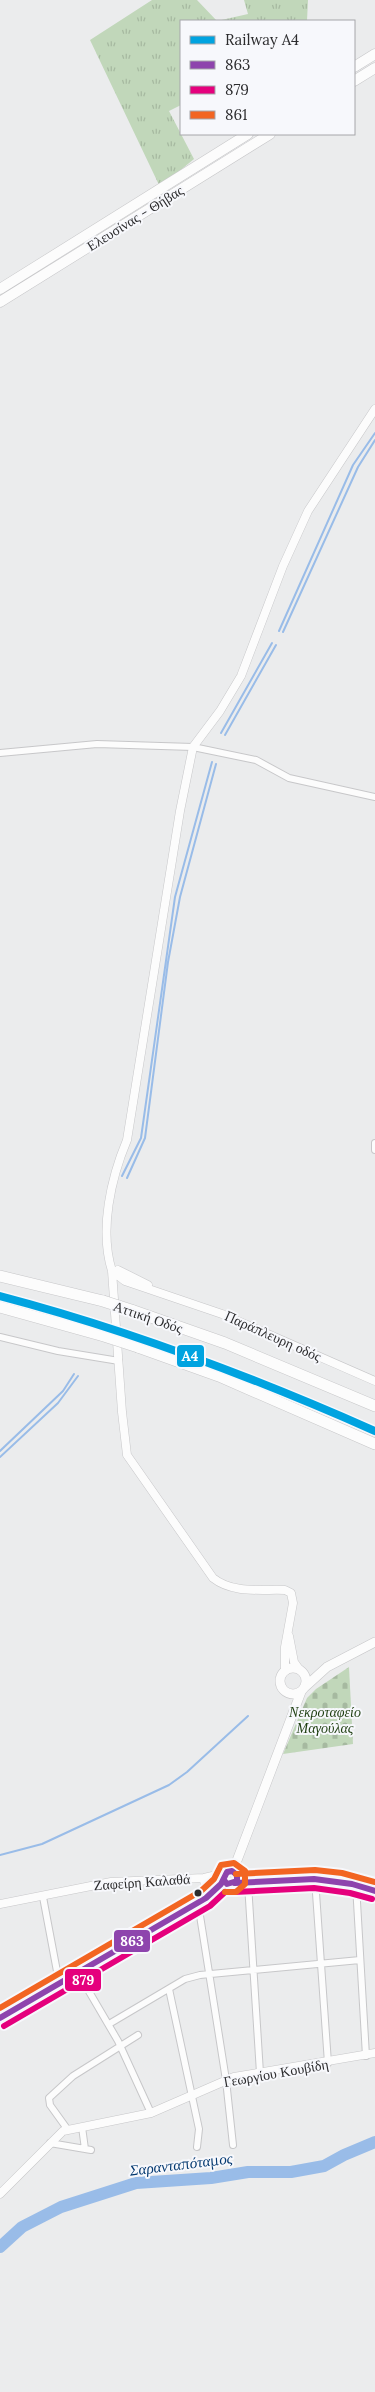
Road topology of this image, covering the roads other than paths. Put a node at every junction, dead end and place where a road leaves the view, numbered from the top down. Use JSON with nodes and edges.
{"nodes":[{"id":1,"x":375,"y":54,"type":"edge"},
{"id":2,"x":355,"y":66,"type":"edge"},
{"id":3,"x":375,"y":68,"type":"edge"},
{"id":4,"x":355,"y":80,"type":"edge"},
{"id":5,"x":246,"y":135,"type":"edge"},
{"id":6,"x":268,"y":135,"type":"edge"},
{"id":7,"x":0,"y":289,"type":"edge"},
{"id":8,"x":0,"y":302,"type":"edge"},
{"id":9,"x":375,"y":409,"type":"edge"},
{"id":10,"x":193,"y":747,"type":"junction"},
{"id":11,"x":0,"y":752,"type":"edge"},
{"id":12,"x":375,"y":797,"type":"edge"},
{"id":13,"x":375,"y":1143,"type":"edge"},
{"id":14,"x":375,"y":1150,"type":"edge"},
{"id":15,"x":111,"y":1268,"type":"junction"},
{"id":16,"x":0,"y":1276,"type":"edge"},
{"id":17,"x":0,"y":1307,"type":"edge"},
{"id":18,"x":0,"y":1336,"type":"edge"},
{"id":19,"x":119,"y":1361,"type":"junction"},
{"id":20,"x":375,"y":1382,"type":"edge"},
{"id":21,"x":375,"y":1406,"type":"edge"},
{"id":22,"x":375,"y":1444,"type":"edge"},
{"id":23,"x":288,"y":1632,"type":"junction"},
{"id":24,"x":375,"y":1642,"type":"edge"},
{"id":25,"x":326,"y":1667,"type":"junction"},
{"id":26,"x":301,"y":1670,"type":"junction"},
{"id":27,"x":285,"y":1671,"type":"junction"},
{"id":28,"x":303,"y":1690,"type":"junction"},
{"id":29,"x":287,"y":1693,"type":"junction"},
{"id":30,"x":289,"y":1725,"type":"junction"},
{"id":31,"x":204,"y":1878,"type":"junction"},
{"id":32,"x":231,"y":1878,"type":"junction"},
{"id":33,"x":315,"y":1879,"type":"junction"},
{"id":34,"x":277,"y":1880,"type":"junction"},
{"id":35,"x":248,"y":1884,"type":"junction"},
{"id":36,"x":356,"y":1885,"type":"junction"},
{"id":37,"x":375,"y":1891,"type":"edge"},
{"id":38,"x":43,"y":1897,"type":"junction"},
{"id":39,"x":206,"y":1898,"type":"junction"},
{"id":40,"x":198,"y":1903,"type":"junction"},
{"id":41,"x":0,"y":1904,"type":"edge"},
{"id":42,"x":360,"y":1960,"type":"junction"},
{"id":43,"x":320,"y":1964,"type":"junction"},
{"id":44,"x":252,"y":1969,"type":"junction"},
{"id":45,"x":77,"y":1971,"type":"junction"},
{"id":46,"x":209,"y":1973,"type":"junction"},
{"id":47,"x":60,"y":1982,"type":"junction"},
{"id":48,"x":168,"y":1989,"type":"junction"},
{"id":49,"x":0,"y":2018,"type":"edge"},
{"id":50,"x":109,"y":2024,"type":"junction"},
{"id":51,"x":138,"y":2035,"type":"dead end"},
{"id":52,"x":121,"y":2046,"type":"junction"},
{"id":53,"x":375,"y":2053,"type":"edge"},
{"id":54,"x":366,"y":2056,"type":"junction"},
{"id":55,"x":328,"y":2063,"type":"junction"},
{"id":56,"x":260,"y":2073,"type":"junction"},
{"id":57,"x":226,"y":2080,"type":"junction"},
{"id":58,"x":192,"y":2094,"type":"junction"},
{"id":59,"x":151,"y":2113,"type":"junction"},
{"id":60,"x":82,"y":2127,"type":"junction"},
{"id":61,"x":68,"y":2130,"type":"junction"},
{"id":62,"x":50,"y":2143,"type":"junction"},
{"id":63,"x":233,"y":2145,"type":"dead end"},
{"id":64,"x":197,"y":2146,"type":"dead end"},
{"id":65,"x":0,"y":2194,"type":"edge"}],
"edges":[{"from":1,"to":2,"type":"main road"},
{"from":3,"to":4,"type":"main road"},
{"from":5,"to":7,"type":"main road","name":"Ελευσίνας - Θήβας"},
{"from":6,"to":8,"type":"main road","name":"Ελευσίνας - Θήβας"},
{"from":9,"to":10,"type":"street"},
{"from":10,"to":11,"type":"street"},
{"from":10,"to":12,"type":"street"},
{"from":10,"to":15,"type":"street"},
{"from":13,"to":14,"type":"street"},
{"from":15,"to":19,"type":"street"},
{"from":15,"to":20,"type":"street","name":"Παράπλευρη οδός"},
{"from":16,"to":21,"type":"highway","name":"Αττική Οδός","bridge":true},
{"from":17,"to":22,"type":"highway","bridge":true},
{"from":18,"to":19,"type":"street"},
{"from":19,"to":23,"type":"street"},
{"from":23,"to":26,"type":"street"},
{"from":23,"to":27,"type":"street"},
{"from":24,"to":25,"type":"main road"},
{"from":25,"to":26,"type":"main road"},
{"from":25,"to":28,"type":"main road"},
{"from":26,"to":27,"type":"main road"},
{"from":26,"to":28,"type":"main road"},
{"from":27,"to":29,"type":"main road"},
{"from":28,"to":29,"type":"main road"},
{"from":28,"to":30,"type":"main road"},
{"from":29,"to":30,"type":"main road"},
{"from":30,"to":32,"type":"main road"},
{"from":31,"to":32,"type":"street","name":"Ζαφείρη Καλαθά"},
{"from":31,"to":38,"type":"street","name":"Ζαφείρη Καλαθά"},
{"from":31,"to":39,"type":"street"},
{"from":32,"to":34,"type":"main road"},
{"from":32,"to":35,"type":"main road"},
{"from":32,"to":39,"type":"main road"},
{"from":33,"to":34,"type":"main road"},
{"from":33,"to":36,"type":"main road"},
{"from":33,"to":43,"type":"street"},
{"from":34,"to":35,"type":"main road"},
{"from":35,"to":44,"type":"street"},
{"from":36,"to":37,"type":"main road"},
{"from":36,"to":42,"type":"street"},
{"from":38,"to":41,"type":"street","name":"Ζαφείρη Καλαθά"},
{"from":38,"to":47,"type":"street"},
{"from":39,"to":40,"type":"main road"},
{"from":40,"to":45,"type":"main road"},
{"from":40,"to":46,"type":"street"},
{"from":42,"to":43,"type":"street"},
{"from":42,"to":54,"type":"street"},
{"from":43,"to":44,"type":"street"},
{"from":43,"to":55,"type":"street"},
{"from":44,"to":46,"type":"street"},
{"from":44,"to":56,"type":"street"},
{"from":45,"to":47,"type":"main road"},
{"from":45,"to":50,"type":"street"},
{"from":46,"to":48,"type":"street"},
{"from":46,"to":57,"type":"street"},
{"from":47,"to":49,"type":"main road"},
{"from":48,"to":50,"type":"street"},
{"from":48,"to":58,"type":"street"},
{"from":50,"to":52,"type":"street"},
{"from":51,"to":52,"type":"street"},
{"from":52,"to":59,"type":"street"},
{"from":52,"to":61,"type":"street"},
{"from":53,"to":54,"type":"street","name":"Γεωργίου Κουβίδη"},
{"from":54,"to":55,"type":"street","name":"Γεωργίου Κουβίδη"},
{"from":55,"to":56,"type":"street","name":"Γεωργίου Κουβίδη"},
{"from":56,"to":57,"type":"street","name":"Γεωργίου Κουβίδη"},
{"from":57,"to":58,"type":"street","name":"Γεωργίου Κουβίδη"},
{"from":57,"to":63,"type":"street"},
{"from":58,"to":59,"type":"street","name":"Γεωργίου Κουβίδη"},
{"from":58,"to":64,"type":"street"},
{"from":59,"to":60,"type":"street","name":"Γεωργίου Κουβίδη"},
{"from":60,"to":61,"type":"street","name":"Γεωργίου Κουβίδη"},
{"from":60,"to":62,"type":"street"},
{"from":61,"to":62,"type":"street","name":"Γεωργίου Κουβίδη"},
{"from":62,"to":65,"type":"street","name":"Γεωργίου Κουβίδη"}]}
